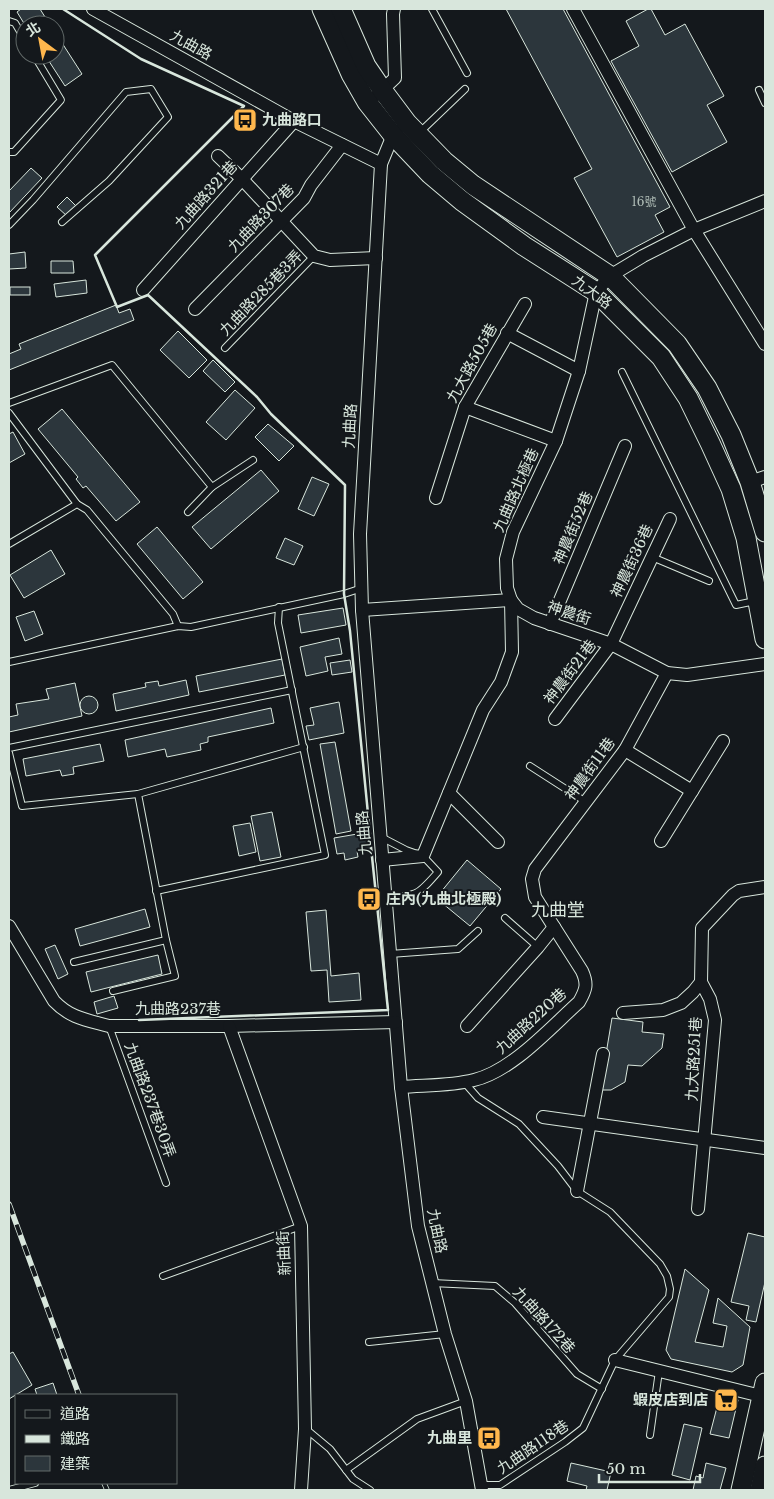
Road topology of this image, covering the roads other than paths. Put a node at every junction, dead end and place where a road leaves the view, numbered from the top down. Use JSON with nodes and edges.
{"nodes":[{"id":1,"x":322,"y":9,"type":"edge"},
{"id":2,"x":341,"y":9,"type":"edge"},
{"id":3,"x":394,"y":9,"type":"edge"},
{"id":4,"x":432,"y":9,"type":"edge"},
{"id":5,"x":573,"y":9,"type":"edge"},
{"id":6,"x":96,"y":10,"type":"edge"},
{"id":7,"x":40,"y":65,"type":"edge"},
{"id":8,"x":467,"y":74,"type":"dead end"},
{"id":9,"x":465,"y":89,"type":"dead end"},
{"id":10,"x":758,"y":90,"type":"dead end"},
{"id":11,"x":382,"y":91,"type":"junction"},
{"id":12,"x":367,"y":102,"type":"junction"},
{"id":13,"x":765,"y":103,"type":"edge"},
{"id":14,"x":294,"y":121,"type":"junction"},
{"id":15,"x":412,"y":129,"type":"junction"},
{"id":16,"x":392,"y":135,"type":"junction"},
{"id":17,"x":342,"y":145,"type":"junction"},
{"id":18,"x":9,"y":152,"type":"edge"},
{"id":19,"x":218,"y":156,"type":"dead end"},
{"id":20,"x":381,"y":164,"type":"junction"},
{"id":21,"x":242,"y":179,"type":"junction"},
{"id":22,"x":765,"y":201,"type":"edge"},
{"id":23,"x":282,"y":221,"type":"junction"},
{"id":24,"x":62,"y":222,"type":"dead end"},
{"id":25,"x":9,"y":225,"type":"edge"},
{"id":26,"x":694,"y":230,"type":"junction"},
{"id":27,"x":314,"y":256,"type":"junction"},
{"id":28,"x":376,"y":258,"type":"junction"},
{"id":29,"x":610,"y":276,"type":"junction"},
{"id":30,"x":143,"y":290,"type":"dead end"},
{"id":31,"x":596,"y":292,"type":"junction"},
{"id":32,"x":525,"y":304,"type":"dead end"},
{"id":33,"x":195,"y":309,"type":"dead end"},
{"id":34,"x":507,"y":333,"type":"junction"},
{"id":35,"x":765,"y":344,"type":"edge"},
{"id":36,"x":225,"y":348,"type":"dead end"},
{"id":37,"x":580,"y":371,"type":"junction"},
{"id":38,"x":622,"y":372,"type":"dead end"},
{"id":39,"x":9,"y":403,"type":"edge"},
{"id":40,"x":465,"y":407,"type":"junction"},
{"id":41,"x":9,"y":413,"type":"edge"},
{"id":42,"x":556,"y":441,"type":"junction"},
{"id":43,"x":625,"y":446,"type":"dead end"},
{"id":44,"x":253,"y":460,"type":"dead end"},
{"id":45,"x":758,"y":480,"type":"edge"},
{"id":46,"x":212,"y":487,"type":"junction"},
{"id":47,"x":436,"y":498,"type":"dead end"},
{"id":48,"x":77,"y":504,"type":"junction"},
{"id":49,"x":188,"y":512,"type":"dead end"},
{"id":50,"x":670,"y":519,"type":"dead end"},
{"id":51,"x":765,"y":532,"type":"edge"},
{"id":52,"x":9,"y":544,"type":"edge"},
{"id":53,"x":652,"y":557,"type":"junction"},
{"id":54,"x":708,"y":581,"type":"dead end"},
{"id":55,"x":362,"y":588,"type":"junction"},
{"id":56,"x":511,"y":600,"type":"junction"},
{"id":57,"x":756,"y":600,"type":"junction"},
{"id":58,"x":279,"y":607,"type":"junction"},
{"id":59,"x":362,"y":610,"type":"junction"},
{"id":60,"x":550,"y":624,"type":"junction"},
{"id":61,"x":178,"y":626,"type":"junction"},
{"id":62,"x":765,"y":639,"type":"edge"},
{"id":63,"x":612,"y":644,"type":"junction"},
{"id":64,"x":9,"y":662,"type":"edge"},
{"id":65,"x":765,"y":664,"type":"edge"},
{"id":66,"x":667,"y":673,"type":"junction"},
{"id":67,"x":292,"y":690,"type":"junction"},
{"id":68,"x":555,"y":719,"type":"dead end"},
{"id":69,"x":723,"y":741,"type":"dead end"},
{"id":70,"x":304,"y":747,"type":"junction"},
{"id":71,"x":9,"y":748,"type":"edge"},
{"id":72,"x":625,"y":750,"type":"junction"},
{"id":73,"x":9,"y":753,"type":"edge"},
{"id":74,"x":530,"y":766,"type":"dead end"},
{"id":75,"x":692,"y":791,"type":"junction"},
{"id":76,"x":449,"y":793,"type":"junction"},
{"id":77,"x":138,"y":794,"type":"junction"},
{"id":78,"x":586,"y":802,"type":"junction"},
{"id":79,"x":380,"y":837,"type":"junction"},
{"id":80,"x":661,"y":841,"type":"dead end"},
{"id":81,"x":498,"y":842,"type":"dead end"},
{"id":82,"x":424,"y":856,"type":"junction"},
{"id":83,"x":382,"y":860,"type":"junction"},
{"id":84,"x":532,"y":879,"type":"joint"},
{"id":85,"x":765,"y":887,"type":"edge"},
{"id":86,"x":156,"y":891,"type":"junction"},
{"id":87,"x":386,"y":898,"type":"junction"},
{"id":88,"x":505,"y":918,"type":"dead end"},
{"id":89,"x":9,"y":926,"type":"edge"},
{"id":90,"x":554,"y":926,"type":"junction"},
{"id":91,"x":478,"y":931,"type":"dead end"},
{"id":92,"x":166,"y":940,"type":"junction"},
{"id":93,"x":538,"y":947,"type":"junction"},
{"id":94,"x":390,"y":954,"type":"junction"},
{"id":95,"x":74,"y":962,"type":"dead end"},
{"id":96,"x":701,"y":982,"type":"junction"},
{"id":97,"x":114,"y":991,"type":"dead end"},
{"id":98,"x":623,"y":1012,"type":"dead end"},
{"id":99,"x":396,"y":1022,"type":"junction"},
{"id":100,"x":109,"y":1026,"type":"junction"},
{"id":101,"x":229,"y":1026,"type":"junction"},
{"id":102,"x":467,"y":1026,"type":"dead end"},
{"id":103,"x":603,"y":1054,"type":"dead end"},
{"id":104,"x":464,"y":1082,"type":"junction"},
{"id":105,"x":401,"y":1087,"type":"junction"},
{"id":106,"x":543,"y":1117,"type":"dead end"},
{"id":107,"x":589,"y":1124,"type":"junction"},
{"id":108,"x":705,"y":1140,"type":"junction"},
{"id":109,"x":765,"y":1148,"type":"edge"},
{"id":110,"x":166,"y":1182,"type":"dead end"},
{"id":111,"x":577,"y":1191,"type":"junction"},
{"id":112,"x":698,"y":1209,"type":"dead end"},
{"id":113,"x":301,"y":1226,"type":"junction"},
{"id":114,"x":163,"y":1276,"type":"dead end"},
{"id":115,"x":432,"y":1282,"type":"junction"},
{"id":116,"x":445,"y":1334,"type":"junction"},
{"id":117,"x":369,"y":1342,"type":"dead end"},
{"id":118,"x":615,"y":1360,"type":"junction"},
{"id":119,"x":659,"y":1371,"type":"junction"},
{"id":120,"x":602,"y":1389,"type":"junction"},
{"id":121,"x":763,"y":1389,"type":"edge"},
{"id":122,"x":466,"y":1401,"type":"junction"},
{"id":123,"x":305,"y":1428,"type":"junction"},
{"id":124,"x":650,"y":1435,"type":"dead end"},
{"id":125,"x":765,"y":1466,"type":"edge"},
{"id":126,"x":346,"y":1470,"type":"junction"},
{"id":127,"x":31,"y":1484,"type":"edge"},
{"id":128,"x":482,"y":1488,"type":"edge"},
{"id":129,"x":9,"y":1490,"type":"edge"},
{"id":130,"x":301,"y":1490,"type":"edge"},
{"id":131,"x":370,"y":1490,"type":"edge"},
{"id":132,"x":741,"y":1490,"type":"edge"},
{"id":133,"x":760,"y":1490,"type":"edge"}],
"edges":[{"from":1,"to":12,"type":"main road","name":"九大路"},
{"from":2,"to":11,"type":"main road","name":"九大路"},
{"from":3,"to":11,"type":"street"},
{"from":4,"to":8,"type":"lane"},
{"from":5,"to":26,"type":"street"},
{"from":6,"to":14,"type":"street","name":"九曲路"},
{"from":7,"to":18,"type":"lane"},
{"from":9,"to":15,"type":"lane"},
{"from":10,"to":13,"type":"lane"},
{"from":11,"to":12,"type":"street"},
{"from":11,"to":15,"type":"main road","name":"九大路"},
{"from":12,"to":16,"type":"main road","name":"九大路"},
{"from":14,"to":17,"type":"street","name":"九曲路"},
{"from":14,"to":21,"type":"street","name":"九曲路321巷"},
{"from":15,"to":16,"type":"street"},
{"from":15,"to":29,"type":"main road","name":"九大路"},
{"from":16,"to":20,"type":"street","name":"九曲路"},
{"from":16,"to":31,"type":"main road","name":"九大路"},
{"from":17,"to":20,"type":"street","name":"九曲路"},
{"from":17,"to":23,"type":"street","name":"九曲路307巷"},
{"from":19,"to":21,"type":"street"},
{"from":20,"to":28,"type":"street","name":"九曲路"},
{"from":21,"to":23,"type":"street"},
{"from":21,"to":30,"type":"street","name":"九曲路321巷"},
{"from":22,"to":26,"type":"street"},
{"from":23,"to":27,"type":"street"},
{"from":23,"to":33,"type":"street","name":"九曲路307巷"},
{"from":24,"to":25,"type":"lane"},
{"from":26,"to":29,"type":"street"},
{"from":26,"to":35,"type":"street"},
{"from":27,"to":28,"type":"street"},
{"from":27,"to":36,"type":"lane","name":"九曲路285巷3弄"},
{"from":28,"to":55,"type":"street","name":"九曲路"},
{"from":29,"to":31,"type":"street"},
{"from":29,"to":45,"type":"main road","name":"九大路"},
{"from":31,"to":37,"type":"street","name":"九曲路北極巷"},
{"from":31,"to":57,"type":"main road","name":"九大路"},
{"from":32,"to":34,"type":"street","name":"九大路505巷"},
{"from":34,"to":37,"type":"street"},
{"from":34,"to":40,"type":"street","name":"九大路505巷"},
{"from":37,"to":42,"type":"street","name":"九曲路北極巷"},
{"from":38,"to":57,"type":"lane"},
{"from":39,"to":46,"type":"lane"},
{"from":40,"to":42,"type":"street"},
{"from":40,"to":47,"type":"street","name":"九大路505巷"},
{"from":41,"to":48,"type":"lane"},
{"from":42,"to":56,"type":"street","name":"九曲路北極巷"},
{"from":43,"to":60,"type":"street","name":"神農街52巷"},
{"from":44,"to":46,"type":"lane"},
{"from":45,"to":51,"type":"main road","name":"九大路"},
{"from":46,"to":49,"type":"lane"},
{"from":48,"to":52,"type":"lane"},
{"from":48,"to":61,"type":"lane"},
{"from":50,"to":53,"type":"street","name":"神農街36巷"},
{"from":53,"to":54,"type":"lane"},
{"from":53,"to":63,"type":"street","name":"神農街36巷"},
{"from":55,"to":58,"type":"lane"},
{"from":55,"to":59,"type":"street","name":"九曲路"},
{"from":56,"to":59,"type":"street"},
{"from":56,"to":60,"type":"street","name":"神農街"},
{"from":56,"to":76,"type":"street","name":"九曲路北極巷"},
{"from":57,"to":62,"type":"main road","name":"九大路"},
{"from":58,"to":61,"type":"lane"},
{"from":58,"to":67,"type":"lane"},
{"from":59,"to":79,"type":"street","name":"九曲路"},
{"from":60,"to":63,"type":"street","name":"神農街"},
{"from":61,"to":64,"type":"lane"},
{"from":63,"to":66,"type":"street","name":"神農街"},
{"from":63,"to":68,"type":"street","name":"神農街21巷"},
{"from":65,"to":66,"type":"street","name":"神農街"},
{"from":66,"to":72,"type":"street","name":"神農街11巷"},
{"from":67,"to":70,"type":"lane"},
{"from":67,"to":71,"type":"lane"},
{"from":69,"to":75,"type":"street"},
{"from":70,"to":77,"type":"lane"},
{"from":70,"to":86,"type":"lane"},
{"from":72,"to":75,"type":"street"},
{"from":72,"to":78,"type":"street","name":"神農街11巷"},
{"from":73,"to":77,"type":"lane"},
{"from":74,"to":78,"type":"lane"},
{"from":75,"to":80,"type":"street"},
{"from":76,"to":81,"type":"street"},
{"from":76,"to":82,"type":"street","name":"九曲路北極巷"},
{"from":77,"to":86,"type":"lane"},
{"from":78,"to":84,"type":"street","name":"神農街11巷"},
{"from":79,"to":82,"type":"lane"},
{"from":79,"to":83,"type":"street","name":"九曲路"},
{"from":82,"to":83,"type":"street"},
{"from":82,"to":87,"type":"lane"},
{"from":83,"to":87,"type":"street","name":"九曲路"},
{"from":84,"to":90,"type":"street","name":"九曲路220巷"},
{"from":85,"to":96,"type":"street"},
{"from":86,"to":92,"type":"lane"},
{"from":87,"to":94,"type":"street","name":"九曲路"},
{"from":88,"to":93,"type":"lane"},
{"from":89,"to":100,"type":"street","name":"九曲路237巷"},
{"from":90,"to":93,"type":"street"},
{"from":90,"to":104,"type":"street","name":"九曲路220巷"},
{"from":91,"to":94,"type":"lane"},
{"from":92,"to":95,"type":"lane"},
{"from":92,"to":97,"type":"lane"},
{"from":93,"to":102,"type":"street"},
{"from":94,"to":99,"type":"street","name":"九曲路"},
{"from":96,"to":98,"type":"street"},
{"from":96,"to":108,"type":"street","name":"九大路251巷"},
{"from":99,"to":101,"type":"street","name":"九曲路237巷"},
{"from":99,"to":105,"type":"street","name":"九曲路"},
{"from":100,"to":101,"type":"street","name":"九曲路237巷"},
{"from":100,"to":110,"type":"lane","name":"九曲路237巷30弄"},
{"from":101,"to":113,"type":"street","name":"新曲街"},
{"from":103,"to":107,"type":"street"},
{"from":104,"to":105,"type":"street","name":"九曲路220巷"},
{"from":104,"to":111,"type":"lane"},
{"from":105,"to":115,"type":"street","name":"九曲路"},
{"from":106,"to":107,"type":"street"},
{"from":107,"to":108,"type":"street"},
{"from":107,"to":111,"type":"street"},
{"from":108,"to":109,"type":"street"},
{"from":108,"to":112,"type":"street","name":"九大路251巷"},
{"from":111,"to":118,"type":"lane","name":"九曲路118巷"},
{"from":113,"to":114,"type":"lane"},
{"from":113,"to":123,"type":"street","name":"新曲街"},
{"from":115,"to":116,"type":"street","name":"九曲路"},
{"from":115,"to":120,"type":"lane","name":"九曲路172巷"},
{"from":116,"to":117,"type":"lane"},
{"from":116,"to":122,"type":"street","name":"九曲路"},
{"from":118,"to":119,"type":"street"},
{"from":118,"to":120,"type":"lane","name":"九曲路118巷"},
{"from":119,"to":121,"type":"street"},
{"from":119,"to":124,"type":"lane"},
{"from":120,"to":128,"type":"lane","name":"九曲路118巷"},
{"from":121,"to":132,"type":"main road"},
{"from":122,"to":126,"type":"lane"},
{"from":122,"to":128,"type":"street","name":"九曲路"},
{"from":123,"to":126,"type":"lane"},
{"from":123,"to":130,"type":"street","name":"新曲街"},
{"from":125,"to":133,"type":"main road"},
{"from":126,"to":131,"type":"lane"},
{"from":127,"to":129,"type":"lane"}]}
